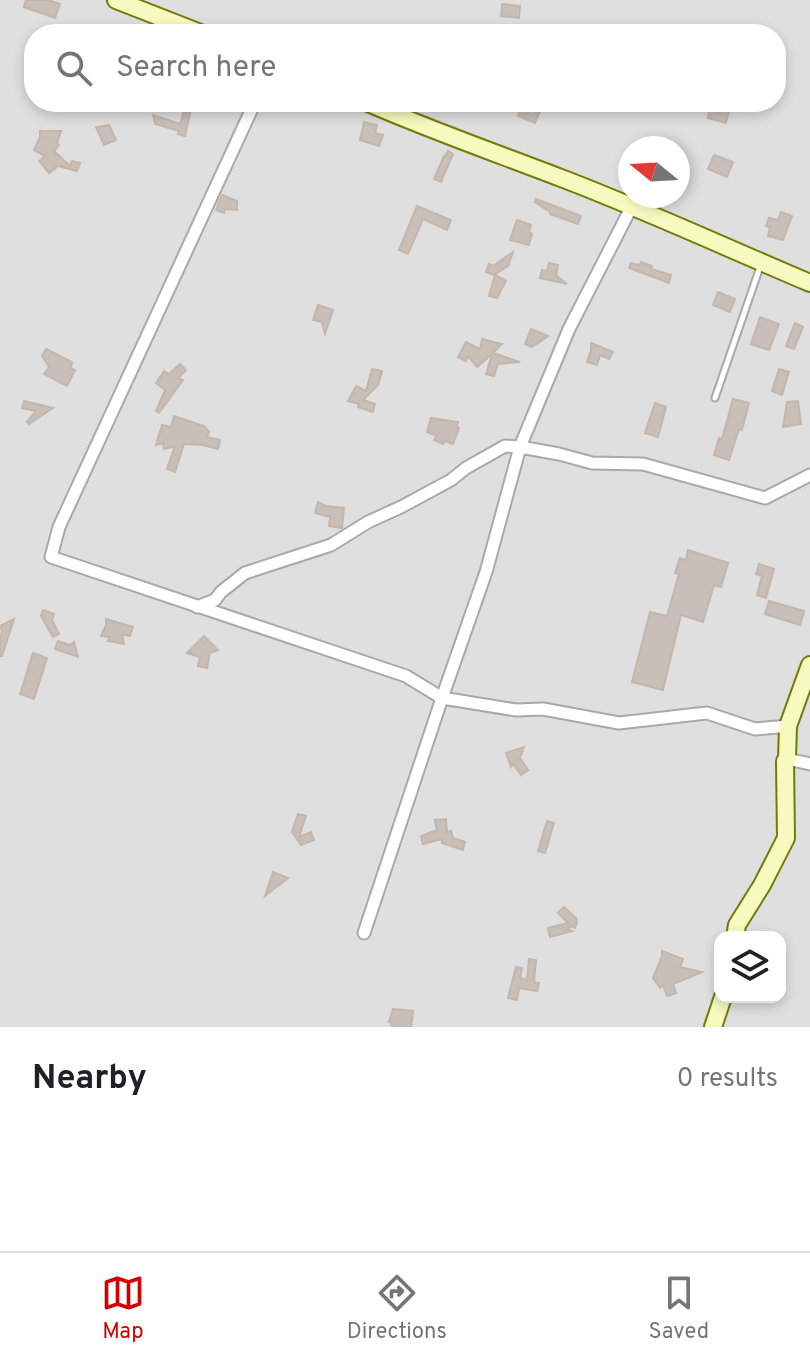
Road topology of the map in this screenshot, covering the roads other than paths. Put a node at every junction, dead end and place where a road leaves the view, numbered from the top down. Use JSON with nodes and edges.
{"nodes":[{"id":1,"x":116,"y":0,"type":"edge"},
{"id":2,"x":177,"y":24,"type":"edge"},
{"id":3,"x":250,"y":112,"type":"edge"},
{"id":4,"x":390,"y":112,"type":"edge"},
{"id":5,"x":618,"y":201,"type":"edge"},
{"id":6,"x":631,"y":208,"type":"edge"},
{"id":7,"x":637,"y":208,"type":"edge"},
{"id":8,"x":762,"y":262,"type":"junction"},
{"id":9,"x":810,"y":283,"type":"edge"},
{"id":10,"x":715,"y":398,"type":"dead end"},
{"id":11,"x":520,"y":447,"type":"junction"},
{"id":12,"x":810,"y":475,"type":"edge"},
{"id":13,"x":197,"y":607,"type":"junction"},
{"id":14,"x":810,"y":665,"type":"edge"},
{"id":15,"x":442,"y":698,"type":"junction"},
{"id":16,"x":788,"y":726,"type":"junction"},
{"id":17,"x":787,"y":759,"type":"junction"},
{"id":18,"x":810,"y":764,"type":"edge"},
{"id":19,"x":736,"y":931,"type":"edge"},
{"id":20,"x":364,"y":933,"type":"dead end"},
{"id":21,"x":721,"y":1003,"type":"edge"},
{"id":22,"x":713,"y":1027,"type":"edge"}],
"edges":[{"from":1,"to":2,"type":"street"},
{"from":3,"to":13,"type":"street"},
{"from":4,"to":5,"type":"street"},
{"from":6,"to":11,"type":"street"},
{"from":7,"to":8,"type":"street"},
{"from":8,"to":9,"type":"street"},
{"from":8,"to":10,"type":"lane"},
{"from":11,"to":12,"type":"street"},
{"from":11,"to":13,"type":"street"},
{"from":11,"to":15,"type":"street"},
{"from":13,"to":15,"type":"street"},
{"from":14,"to":16,"type":"street"},
{"from":15,"to":16,"type":"street"},
{"from":15,"to":20,"type":"street"},
{"from":16,"to":17,"type":"street"},
{"from":17,"to":18,"type":"street"},
{"from":17,"to":19,"type":"street"},
{"from":21,"to":22,"type":"street"}]}
